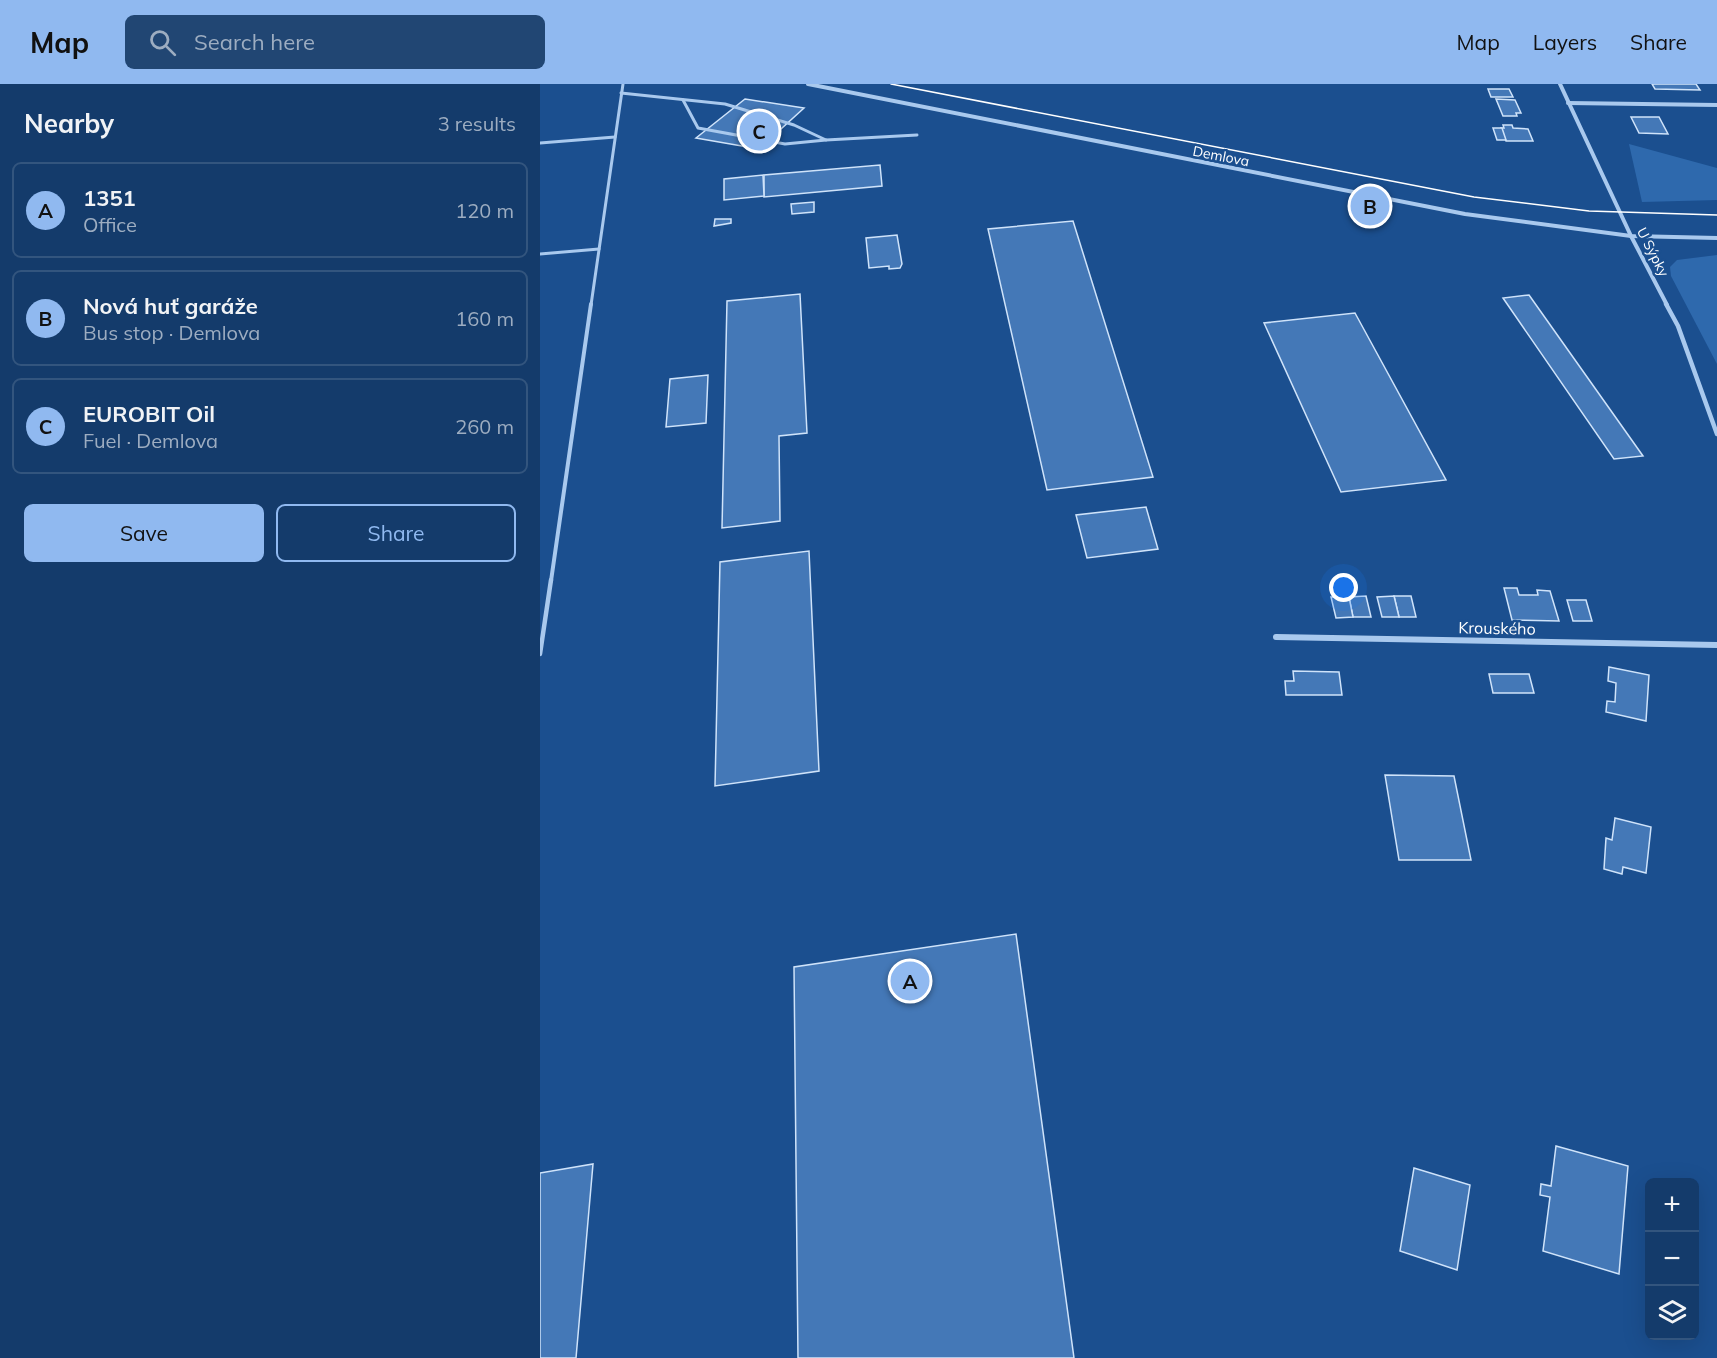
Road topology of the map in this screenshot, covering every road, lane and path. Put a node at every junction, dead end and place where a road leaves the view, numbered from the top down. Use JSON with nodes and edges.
{"nodes":[{"id":1,"x":622,"y":84,"type":"edge"},
{"id":2,"x":808,"y":84,"type":"edge"},
{"id":3,"x":1560,"y":84,"type":"edge"},
{"id":4,"x":621,"y":93,"type":"junction"},
{"id":5,"x":683,"y":99,"type":"junction"},
{"id":6,"x":1568,"y":104,"type":"junction"},
{"id":7,"x":1717,"y":105,"type":"edge"},
{"id":8,"x":917,"y":135,"type":"dead end"},
{"id":9,"x":615,"y":137,"type":"junction"},
{"id":10,"x":826,"y":140,"type":"junction"},
{"id":11,"x":540,"y":143,"type":"edge"},
{"id":12,"x":1631,"y":236,"type":"junction"},
{"id":13,"x":1717,"y":238,"type":"edge"},
{"id":14,"x":599,"y":249,"type":"junction"},
{"id":15,"x":540,"y":255,"type":"edge"},
{"id":16,"x":1717,"y":434,"type":"edge"},
{"id":17,"x":1276,"y":637,"type":"dead end"},
{"id":18,"x":1717,"y":645,"type":"edge"},
{"id":19,"x":540,"y":654,"type":"edge"}],
"edges":[{"from":1,"to":4,"type":"lane"},
{"from":2,"to":12,"type":"street","name":"Demlova"},
{"from":3,"to":6,"type":"street","name":"U Sýpky"},
{"from":4,"to":5,"type":"lane"},
{"from":4,"to":9,"type":"lane"},
{"from":5,"to":10,"type":"lane"},
{"from":5,"to":10,"type":"lane"},
{"from":6,"to":7,"type":"street"},
{"from":6,"to":12,"type":"street","name":"U Sýpky"},
{"from":8,"to":10,"type":"lane"},
{"from":9,"to":11,"type":"lane"},
{"from":9,"to":14,"type":"lane"},
{"from":12,"to":13,"type":"street","name":"Demlova"},
{"from":12,"to":16,"type":"street","name":"U Sýpky"},
{"from":14,"to":15,"type":"lane"},
{"from":14,"to":19,"type":"lane"},
{"from":17,"to":18,"type":"street","name":"Krouského"}]}
